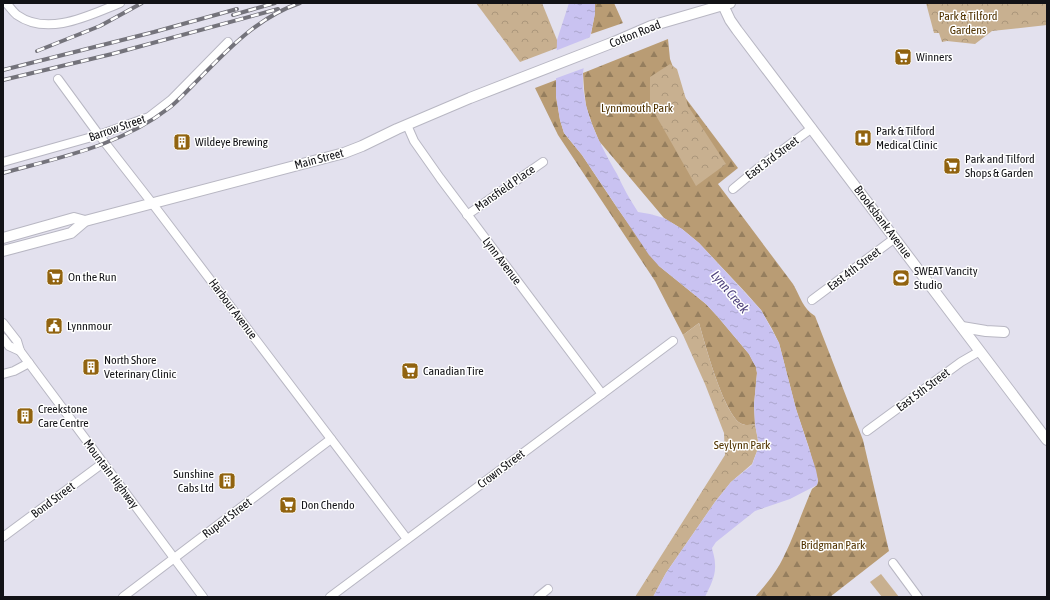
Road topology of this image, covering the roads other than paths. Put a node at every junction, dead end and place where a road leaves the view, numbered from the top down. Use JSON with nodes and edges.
{"nodes":[{"id":1,"x":6,"y":3,"type":"edge"},
{"id":2,"x":120,"y":3,"type":"edge"},
{"id":3,"x":725,"y":4,"type":"edge"},
{"id":4,"x":697,"y":8,"type":"edge"},
{"id":5,"x":228,"y":42,"type":"dead end"},
{"id":6,"x":542,"y":70,"type":"joint"},
{"id":7,"x":58,"y":79,"type":"dead end"},
{"id":8,"x":407,"y":125,"type":"junction"},
{"id":9,"x":812,"y":128,"type":"junction"},
{"id":10,"x":99,"y":135,"type":"junction"},
{"id":11,"x":3,"y":162,"type":"edge"},
{"id":12,"x":543,"y":162,"type":"dead end"},
{"id":13,"x":732,"y":189,"type":"dead end"},
{"id":14,"x":152,"y":203,"type":"junction"},
{"id":15,"x":468,"y":215,"type":"junction"},
{"id":16,"x":85,"y":221,"type":"junction"},
{"id":17,"x":3,"y":238,"type":"edge"},
{"id":18,"x":895,"y":238,"type":"junction"},
{"id":19,"x":3,"y":251,"type":"edge"},
{"id":20,"x":812,"y":300,"type":"dead end"},
{"id":21,"x":3,"y":323,"type":"edge"},
{"id":22,"x":962,"y":327,"type":"junction"},
{"id":23,"x":1004,"y":332,"type":"dead end"},
{"id":24,"x":3,"y":338,"type":"edge"},
{"id":25,"x":673,"y":341,"type":"dead end"},
{"id":26,"x":980,"y":350,"type":"junction"},
{"id":27,"x":20,"y":351,"type":"junction"},
{"id":28,"x":29,"y":363,"type":"junction"},
{"id":29,"x":3,"y":374,"type":"edge"},
{"id":30,"x":602,"y":394,"type":"junction"},
{"id":31,"x":868,"y":431,"type":"dead end"},
{"id":32,"x":331,"y":439,"type":"junction"},
{"id":33,"x":1047,"y":440,"type":"edge"},
{"id":34,"x":103,"y":463,"type":"junction"},
{"id":35,"x":3,"y":537,"type":"edge"},
{"id":36,"x":407,"y":539,"type":"junction"},
{"id":37,"x":174,"y":558,"type":"junction"},
{"id":38,"x":892,"y":563,"type":"dead end"},
{"id":39,"x":548,"y":589,"type":"dead end"},
{"id":40,"x":123,"y":597,"type":"edge"},
{"id":41,"x":203,"y":597,"type":"edge"},
{"id":42,"x":330,"y":597,"type":"edge"},
{"id":43,"x":538,"y":597,"type":"edge"},
{"id":44,"x":918,"y":597,"type":"edge"}],
"edges":[{"from":1,"to":2,"type":"street"},
{"from":3,"to":4,"type":"main road","name":"Cotton Road"},
{"from":3,"to":9,"type":"main road","name":"Brooksbank Avenue"},
{"from":4,"to":6,"type":"main road","name":"Cotton Road"},
{"from":5,"to":10,"type":"street","name":"Barrow Street"},
{"from":6,"to":8,"type":"main road","name":"Main Street"},
{"from":7,"to":10,"type":"street","name":"Harbour Avenue"},
{"from":8,"to":14,"type":"main road","name":"Main Street"},
{"from":8,"to":15,"type":"street","name":"Lynn Avenue"},
{"from":9,"to":13,"type":"street","name":"East 3rd Street"},
{"from":9,"to":18,"type":"main road","name":"Brooksbank Avenue"},
{"from":10,"to":11,"type":"street","name":"Barrow Street"},
{"from":10,"to":14,"type":"street","name":"Harbour Avenue"},
{"from":12,"to":15,"type":"street","name":"Mansfield Place"},
{"from":14,"to":16,"type":"main road","name":"Main Street"},
{"from":14,"to":32,"type":"street","name":"Harbour Avenue"},
{"from":15,"to":30,"type":"street","name":"Lynn Avenue"},
{"from":16,"to":17,"type":"main road","name":"Main Street"},
{"from":16,"to":19,"type":"main road","name":"Main Street"},
{"from":18,"to":20,"type":"street","name":"East 4th Street"},
{"from":18,"to":22,"type":"main road","name":"Brooksbank Avenue"},
{"from":21,"to":27,"type":"street","name":"Mountain Highway"},
{"from":22,"to":23,"type":"main road"},
{"from":22,"to":26,"type":"main road","name":"Brooksbank Avenue"},
{"from":24,"to":27,"type":"street","name":"Mountain Highway"},
{"from":25,"to":30,"type":"street","name":"Crown Street"},
{"from":26,"to":31,"type":"street","name":"East 5th Street"},
{"from":26,"to":33,"type":"main road","name":"Brooksbank Avenue"},
{"from":27,"to":28,"type":"street","name":"Mountain Highway"},
{"from":28,"to":29,"type":"street"},
{"from":28,"to":34,"type":"street","name":"Mountain Highway"},
{"from":30,"to":36,"type":"street","name":"Crown Street"},
{"from":32,"to":36,"type":"street","name":"Harbour Avenue"},
{"from":32,"to":37,"type":"street","name":"Rupert Street"},
{"from":34,"to":35,"type":"street","name":"Bond Street"},
{"from":34,"to":37,"type":"street","name":"Mountain Highway"},
{"from":36,"to":42,"type":"street","name":"Crown Street"},
{"from":37,"to":40,"type":"street","name":"Rupert Street"},
{"from":37,"to":41,"type":"street","name":"Mountain Highway"},
{"from":38,"to":44,"type":"street"},
{"from":39,"to":43,"type":"street"}]}
